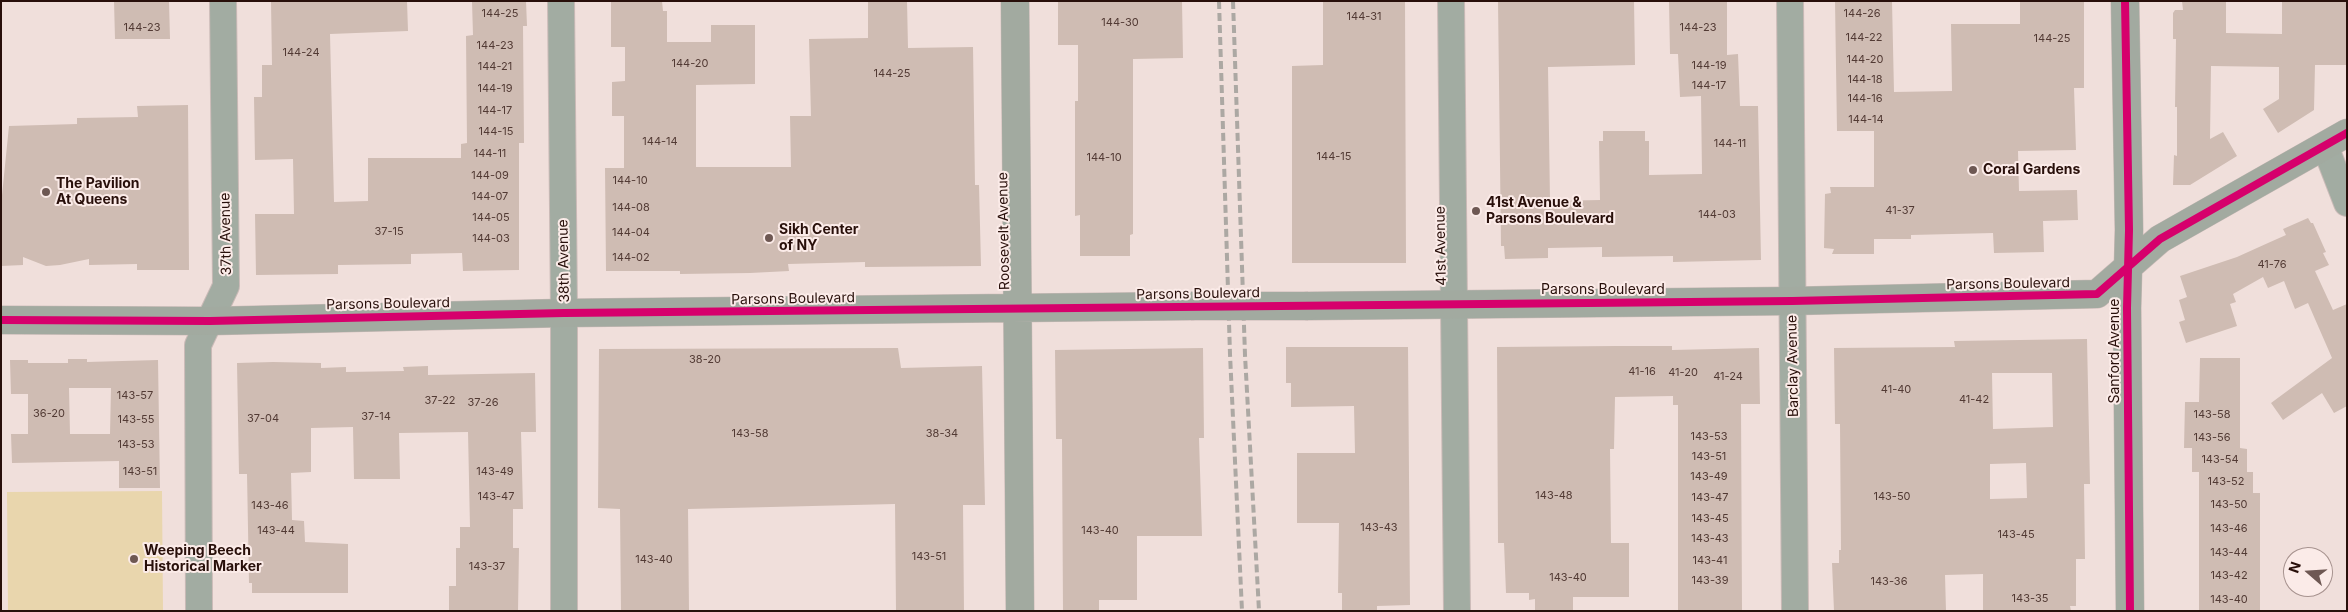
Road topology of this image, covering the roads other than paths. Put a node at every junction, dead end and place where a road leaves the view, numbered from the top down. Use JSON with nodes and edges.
{"nodes":[{"id":1,"x":223,"y":1,"type":"edge"},
{"id":2,"x":561,"y":1,"type":"edge"},
{"id":3,"x":1015,"y":1,"type":"edge"},
{"id":4,"x":1451,"y":1,"type":"edge"},
{"id":5,"x":1790,"y":1,"type":"edge"},
{"id":6,"x":2124,"y":1,"type":"edge"},
{"id":7,"x":2336,"y":139,"type":"edge"},
{"id":8,"x":2347,"y":203,"type":"edge"},
{"id":9,"x":2128,"y":268,"type":"junction"},
{"id":10,"x":1792,"y":301,"type":"junction"},
{"id":11,"x":1454,"y":304,"type":"junction"},
{"id":12,"x":1018,"y":309,"type":"junction"},
{"id":13,"x":564,"y":313,"type":"junction"},
{"id":14,"x":1,"y":320,"type":"edge"},
{"id":15,"x":210,"y":321,"type":"junction"},
{"id":16,"x":199,"y":611,"type":"edge"},
{"id":17,"x":564,"y":611,"type":"edge"},
{"id":18,"x":1020,"y":611,"type":"edge"},
{"id":19,"x":1457,"y":611,"type":"edge"},
{"id":20,"x":1795,"y":611,"type":"edge"},
{"id":21,"x":2130,"y":611,"type":"edge"}],
"edges":[{"from":1,"to":15,"type":"street","name":"37th Avenue"},
{"from":2,"to":13,"type":"street","name":"38th Avenue"},
{"from":3,"to":12,"type":"street","name":"Roosevelt Avenue"},
{"from":4,"to":11,"type":"street","name":"41st Avenue"},
{"from":5,"to":10,"type":"street","name":"Barclay Avenue"},
{"from":6,"to":9,"type":"street","name":"Sanford Avenue"},
{"from":7,"to":8,"type":"street"},
{"from":7,"to":9,"type":"street","name":"Parsons Boulevard"},
{"from":9,"to":10,"type":"street","name":"Parsons Boulevard"},
{"from":9,"to":21,"type":"street","name":"Sanford Avenue"},
{"from":10,"to":11,"type":"street","name":"Parsons Boulevard"},
{"from":10,"to":20,"type":"street","name":"Barclay Avenue"},
{"from":11,"to":12,"type":"street","name":"Parsons Boulevard","bridge":true},
{"from":11,"to":19,"type":"street","name":"41st Avenue"},
{"from":12,"to":13,"type":"street","name":"Parsons Boulevard"},
{"from":12,"to":18,"type":"street","name":"Roosevelt Avenue"},
{"from":13,"to":15,"type":"street","name":"Parsons Boulevard"},
{"from":13,"to":17,"type":"street","name":"38th Avenue"},
{"from":14,"to":15,"type":"street","name":"Parsons Boulevard"},
{"from":15,"to":16,"type":"street","name":"37th Avenue"}]}
